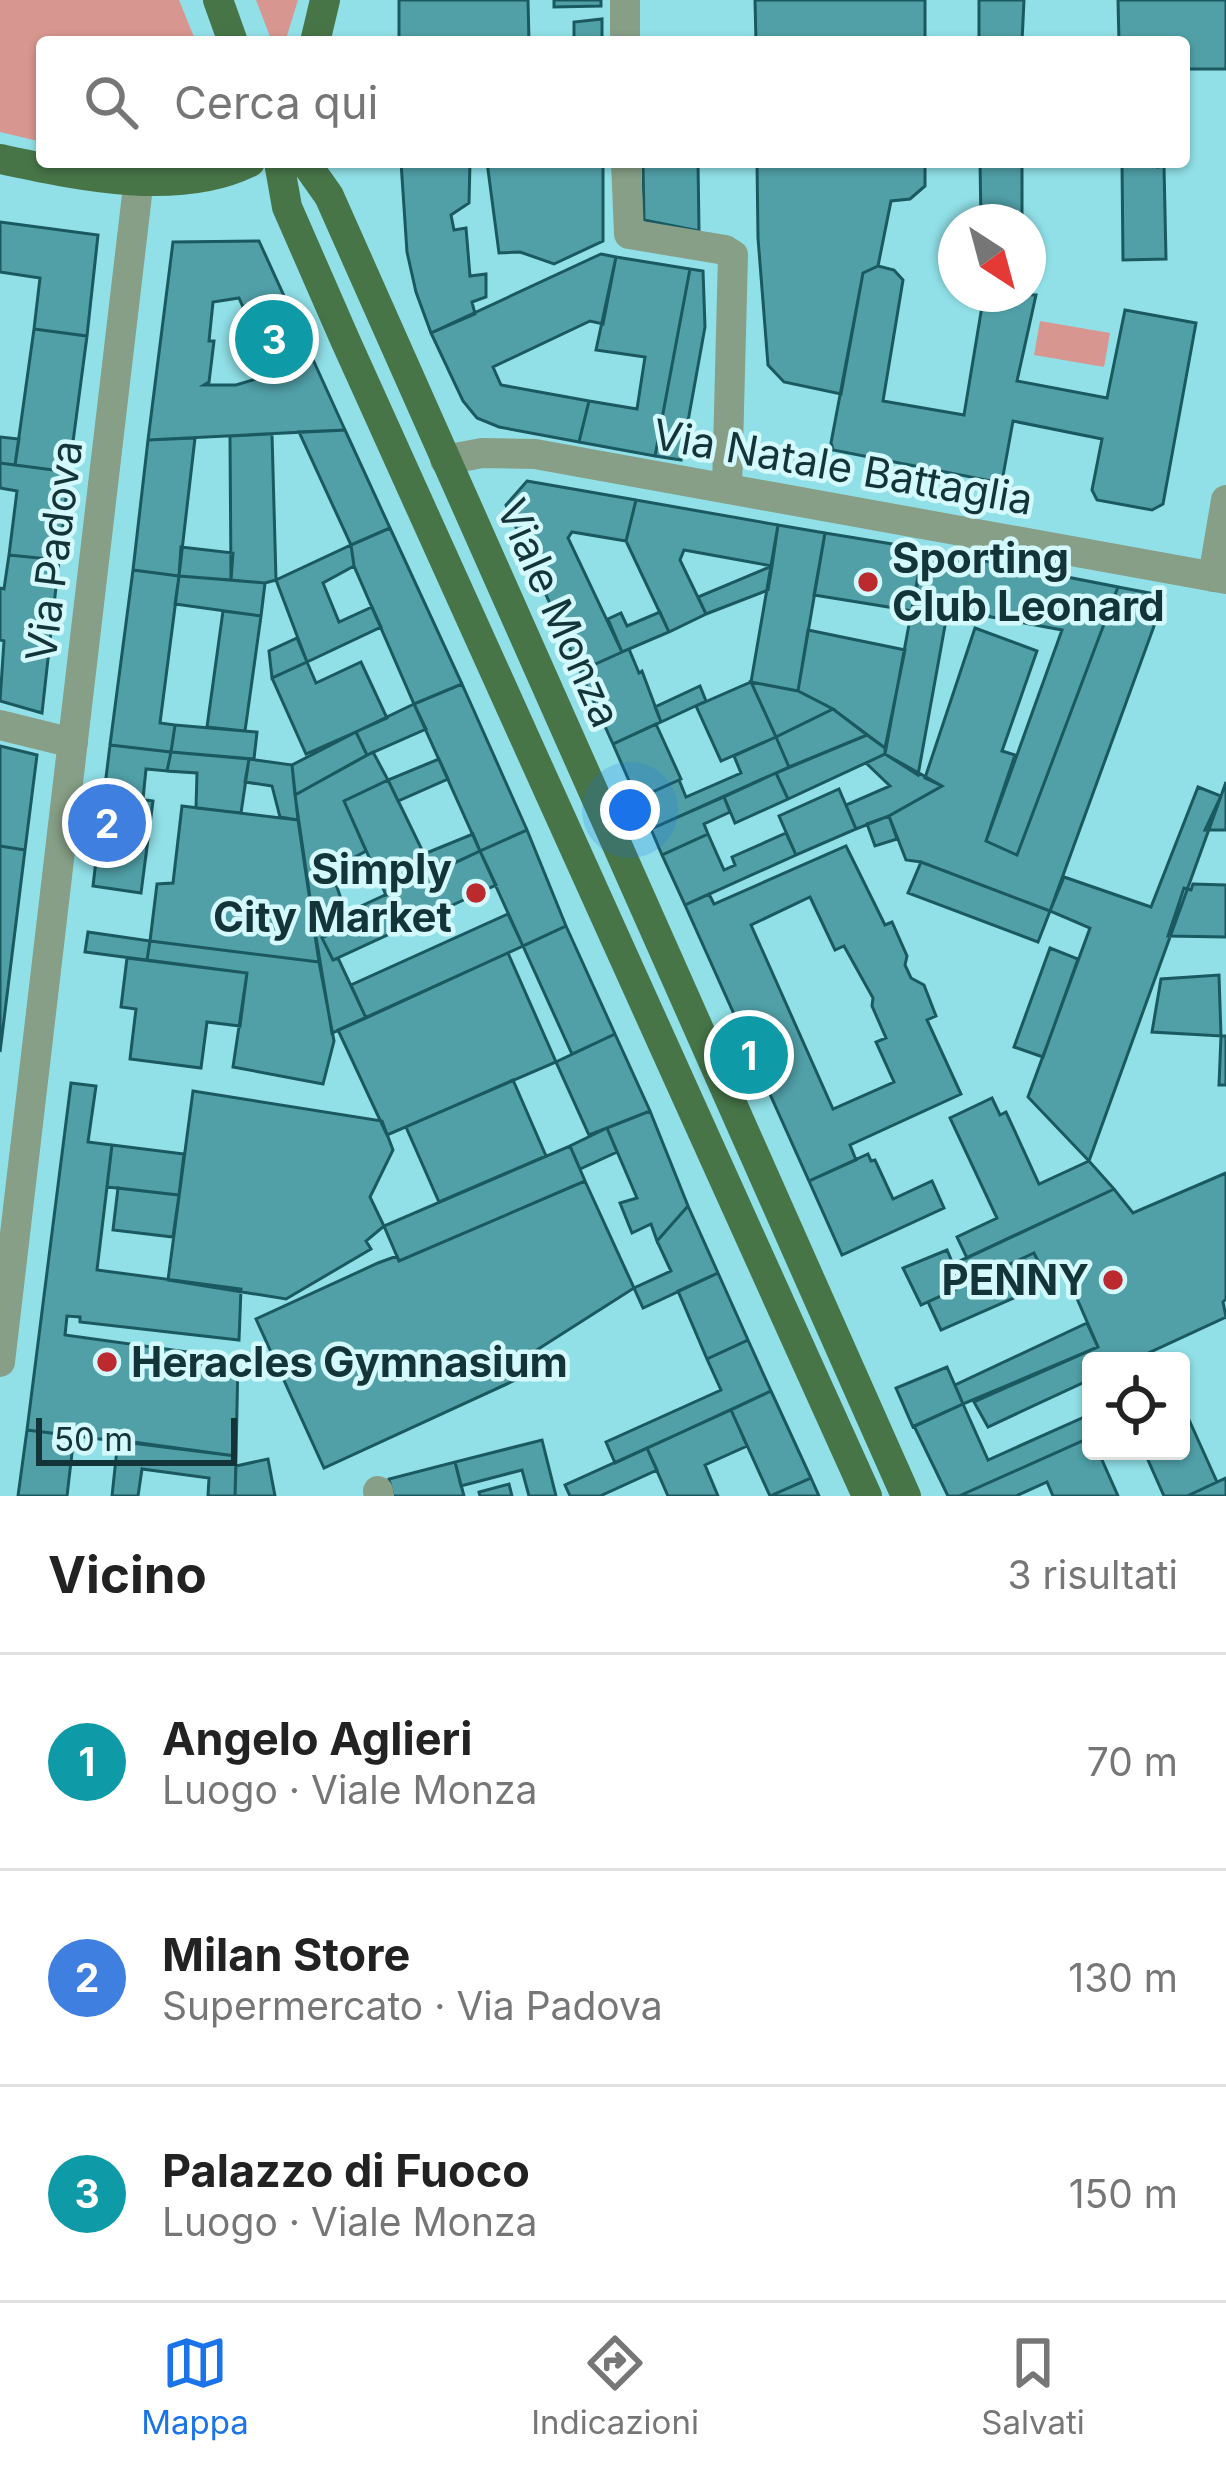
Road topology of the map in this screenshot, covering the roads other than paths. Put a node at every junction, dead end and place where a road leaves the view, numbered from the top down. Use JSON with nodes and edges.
{"nodes":[{"id":1,"x":218,"y":0,"type":"edge"},
{"id":2,"x":325,"y":0,"type":"edge"},
{"id":3,"x":625,"y":0,"type":"edge"},
{"id":4,"x":231,"y":36,"type":"edge"},
{"id":5,"x":316,"y":36,"type":"edge"},
{"id":6,"x":625,"y":36,"type":"edge"},
{"id":7,"x":0,"y":159,"type":"edge"},
{"id":8,"x":36,"y":164,"type":"edge"},
{"id":9,"x":66,"y":168,"type":"edge"},
{"id":10,"x":236,"y":168,"type":"edge"},
{"id":11,"x":242,"y":168,"type":"edge"},
{"id":12,"x":280,"y":168,"type":"edge"},
{"id":13,"x":309,"y":168,"type":"edge"},
{"id":14,"x":626,"y":168,"type":"edge"},
{"id":15,"x":139,"y":178,"type":"junction"},
{"id":16,"x":285,"y":201,"type":"junction"},
{"id":17,"x":384,"y":323,"type":"junction"},
{"id":18,"x":346,"y":342,"type":"junction"},
{"id":19,"x":445,"y":460,"type":"junction"},
{"id":20,"x":727,"y":488,"type":"junction"},
{"id":21,"x":1226,"y":500,"type":"edge"},
{"id":22,"x":1219,"y":578,"type":"edge"},
{"id":23,"x":0,"y":724,"type":"edge"},
{"id":24,"x":73,"y":743,"type":"junction"},
{"id":25,"x":0,"y":1362,"type":"edge"},
{"id":26,"x":868,"y":1496,"type":"edge"},
{"id":27,"x":906,"y":1496,"type":"edge"}],
"edges":[{"from":1,"to":4,"type":"main road"},
{"from":2,"to":5,"type":"main road"},
{"from":3,"to":6,"type":"street"},
{"from":7,"to":8,"type":"main road"},
{"from":9,"to":15,"type":"main road"},
{"from":10,"to":15,"type":"main road"},
{"from":11,"to":16,"type":"main road"},
{"from":12,"to":16,"type":"main road","name":"Viale Monza"},
{"from":13,"to":17,"type":"main road","name":"Viale Monza"},
{"from":14,"to":20,"type":"street"},
{"from":15,"to":24,"type":"street","name":"Via Padova"},
{"from":16,"to":18,"type":"main road","name":"Viale Monza"},
{"from":17,"to":18,"type":"main road"},
{"from":17,"to":19,"type":"main road","name":"Viale Monza"},
{"from":18,"to":26,"type":"main road","name":"Viale Monza"},
{"from":19,"to":20,"type":"street","name":"Via Natale Battaglia"},
{"from":19,"to":27,"type":"main road","name":"Viale Monza"},
{"from":20,"to":22,"type":"street","name":"Via Natale Battaglia"},
{"from":21,"to":22,"type":"street"},
{"from":23,"to":24,"type":"street"},
{"from":24,"to":25,"type":"street","name":"Via Padova"}]}
